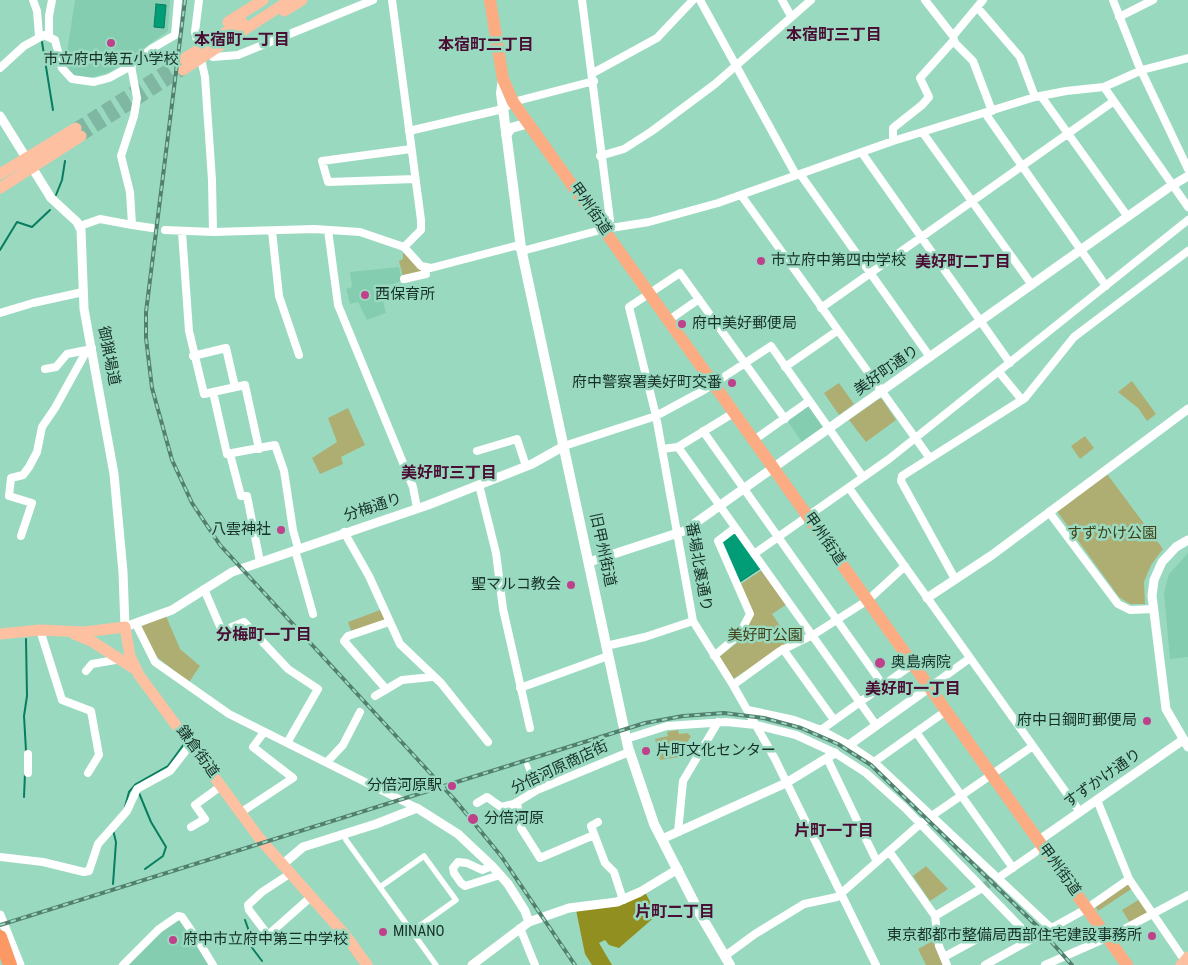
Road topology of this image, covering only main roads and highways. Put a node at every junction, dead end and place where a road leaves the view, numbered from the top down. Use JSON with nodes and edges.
{"nodes":[{"id":1,"x":263,"y":0,"type":"edge"},
{"id":2,"x":276,"y":0,"type":"edge"},
{"id":3,"x":290,"y":0,"type":"edge"},
{"id":4,"x":302,"y":0,"type":"edge"},
{"id":5,"x":490,"y":0,"type":"edge"},
{"id":6,"x":197,"y":44,"type":"road end"},
{"id":7,"x":206,"y":61,"type":"road end"},
{"id":8,"x":508,"y":105,"type":"junction"},
{"id":9,"x":526,"y":119,"type":"junction"},
{"id":10,"x":78,"y":132,"type":"tunnel mouth"},
{"id":11,"x":506,"y":135,"type":"junction"},
{"id":12,"x":29,"y":162,"type":"junction"},
{"id":13,"x":0,"y":174,"type":"edge"},
{"id":14,"x":0,"y":188,"type":"edge"},
{"id":15,"x":68,"y":632,"type":"junction"},
{"id":16,"x":0,"y":634,"type":"edge"},
{"id":17,"x":135,"y":669,"type":"junction"},
{"id":18,"x":0,"y":937,"type":"edge"},
{"id":19,"x":727,"y":961,"type":"edge"},
{"id":20,"x":10,"y":965,"type":"edge"},
{"id":21,"x":367,"y":965,"type":"edge"},
{"id":22,"x":1126,"y":965,"type":"edge"}],
"edges":[{"from":1,"to":6,"type":"main road"},
{"from":2,"to":3,"type":"main road"},
{"from":4,"to":7,"type":"main road"},
{"from":5,"to":8,"type":"highway","name":"甲州街道"},
{"from":8,"to":9,"type":"highway","name":"甲州街道"},
{"from":8,"to":11,"type":"main road","name":"旧甲州街道"},
{"from":9,"to":11,"type":"main road"},
{"from":9,"to":22,"type":"highway","name":"甲州街道"},
{"from":10,"to":12,"type":"main road"},
{"from":11,"to":19,"type":"main road","name":"旧甲州街道"},
{"from":12,"to":13,"type":"main road"},
{"from":12,"to":14,"type":"main road"},
{"from":15,"to":16,"type":"main road"},
{"from":15,"to":17,"type":"main road"},
{"from":15,"to":17,"type":"main road","name":"鎌倉街道"},
{"from":17,"to":21,"type":"main road","name":"鎌倉街道"},
{"from":18,"to":20,"type":"highway"}]}
